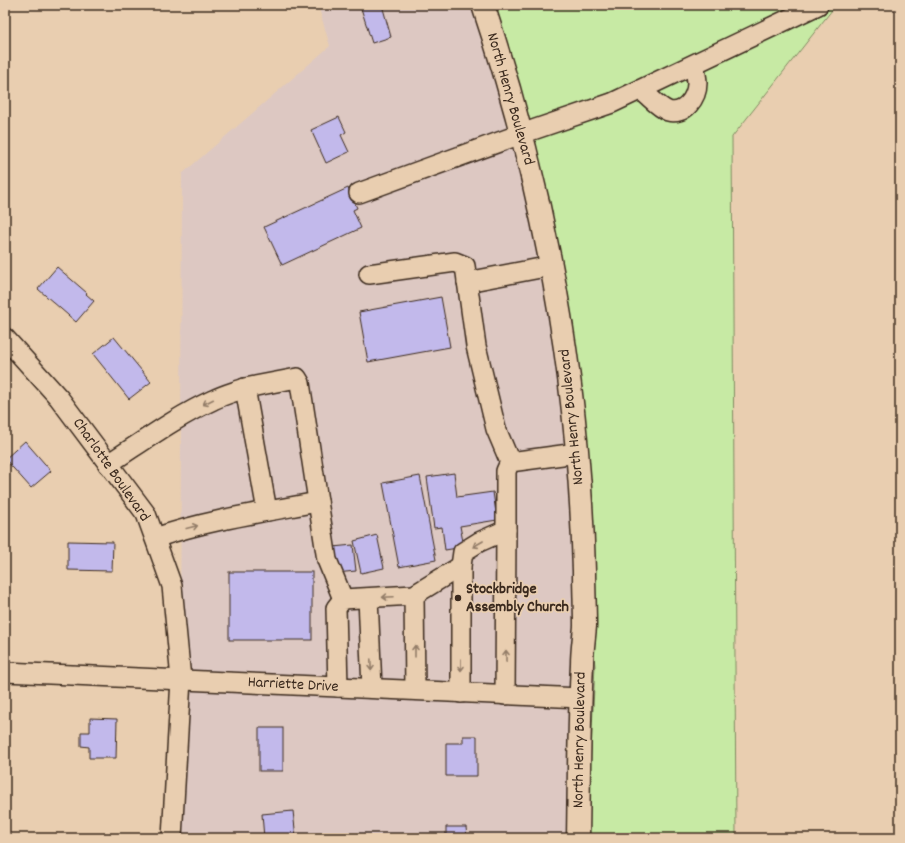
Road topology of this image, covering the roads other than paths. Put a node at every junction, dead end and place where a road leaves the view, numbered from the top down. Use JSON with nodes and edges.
{"nodes":[{"id":1,"x":483,"y":5,"type":"edge"},
{"id":2,"x":818,"y":5,"type":"edge"},
{"id":3,"x":694,"y":65,"type":"junction"},
{"id":4,"x":641,"y":90,"type":"junction"},
{"id":5,"x":521,"y":134,"type":"junction"},
{"id":6,"x":359,"y":193,"type":"dead end"},
{"id":7,"x":550,"y":266,"type":"junction"},
{"id":8,"x":369,"y":274,"type":"dead end"},
{"id":9,"x":468,"y":282,"type":"junction"},
{"id":10,"x":5,"y":338,"type":"edge"},
{"id":11,"x":245,"y":388,"type":"junction"},
{"id":12,"x":577,"y":453,"type":"junction"},
{"id":13,"x":510,"y":462,"type":"junction"},
{"id":14,"x":108,"y":464,"type":"junction"},
{"id":15,"x":318,"y":502,"type":"junction"},
{"id":16,"x":267,"y":511,"type":"junction"},
{"id":17,"x":506,"y":530,"type":"junction"},
{"id":18,"x":155,"y":538,"type":"junction"},
{"id":19,"x":461,"y":566,"type":"junction"},
{"id":20,"x":414,"y":595,"type":"junction"},
{"id":21,"x":368,"y":598,"type":"junction"},
{"id":22,"x":343,"y":599,"type":"junction"},
{"id":23,"x":5,"y":672,"type":"edge"},
{"id":24,"x":181,"y":679,"type":"junction"},
{"id":25,"x":338,"y":687,"type":"junction"},
{"id":26,"x":372,"y":688,"type":"junction"},
{"id":27,"x":415,"y":690,"type":"junction"},
{"id":28,"x":461,"y":693,"type":"junction"},
{"id":29,"x":505,"y":695,"type":"junction"},
{"id":30,"x":581,"y":698,"type":"junction"},
{"id":31,"x":172,"y":838,"type":"edge"},
{"id":32,"x":578,"y":838,"type":"edge"}],
"edges":[{"from":1,"to":5,"type":"highway","name":"North Henry Boulevard"},
{"from":2,"to":3,"type":"street"},
{"from":3,"to":4,"type":"street"},
{"from":3,"to":4,"type":"street"},
{"from":4,"to":5,"type":"street"},
{"from":5,"to":6,"type":"street"},
{"from":5,"to":7,"type":"highway","name":"North Henry Boulevard"},
{"from":7,"to":9,"type":"street"},
{"from":7,"to":12,"type":"highway","name":"North Henry Boulevard"},
{"from":8,"to":9,"type":"street"},
{"from":9,"to":13,"type":"street"},
{"from":10,"to":14,"type":"street","name":"Charlotte Boulevard"},
{"from":11,"to":14,"type":"street","one_way":true},
{"from":11,"to":15,"type":"street"},
{"from":11,"to":16,"type":"street"},
{"from":12,"to":13,"type":"street"},
{"from":12,"to":30,"type":"highway","name":"North Henry Boulevard"},
{"from":13,"to":17,"type":"street"},
{"from":14,"to":18,"type":"street","name":"Charlotte Boulevard"},
{"from":15,"to":16,"type":"street"},
{"from":15,"to":22,"type":"street"},
{"from":18,"to":16,"type":"street","one_way":true},
{"from":17,"to":19,"type":"street","one_way":true},
{"from":29,"to":17,"type":"street","one_way":true},
{"from":18,"to":24,"type":"street","name":"Charlotte Boulevard"},
{"from":19,"to":20,"type":"street"},
{"from":19,"to":28,"type":"street","one_way":true},
{"from":20,"to":21,"type":"street","one_way":true},
{"from":27,"to":20,"type":"street","one_way":true},
{"from":21,"to":22,"type":"street"},
{"from":21,"to":26,"type":"street","one_way":true},
{"from":22,"to":25,"type":"street"},
{"from":23,"to":24,"type":"street","name":"Harriette Drive"},
{"from":24,"to":25,"type":"street","name":"Harriette Drive"},
{"from":24,"to":31,"type":"street","name":"Charlotte Boulevard"},
{"from":25,"to":26,"type":"street","name":"Harriette Drive"},
{"from":26,"to":27,"type":"street","name":"Harriette Drive"},
{"from":27,"to":28,"type":"street","name":"Harriette Drive"},
{"from":28,"to":29,"type":"street","name":"Harriette Drive"},
{"from":29,"to":30,"type":"street","name":"Harriette Drive"},
{"from":30,"to":32,"type":"highway","name":"North Henry Boulevard"}]}
